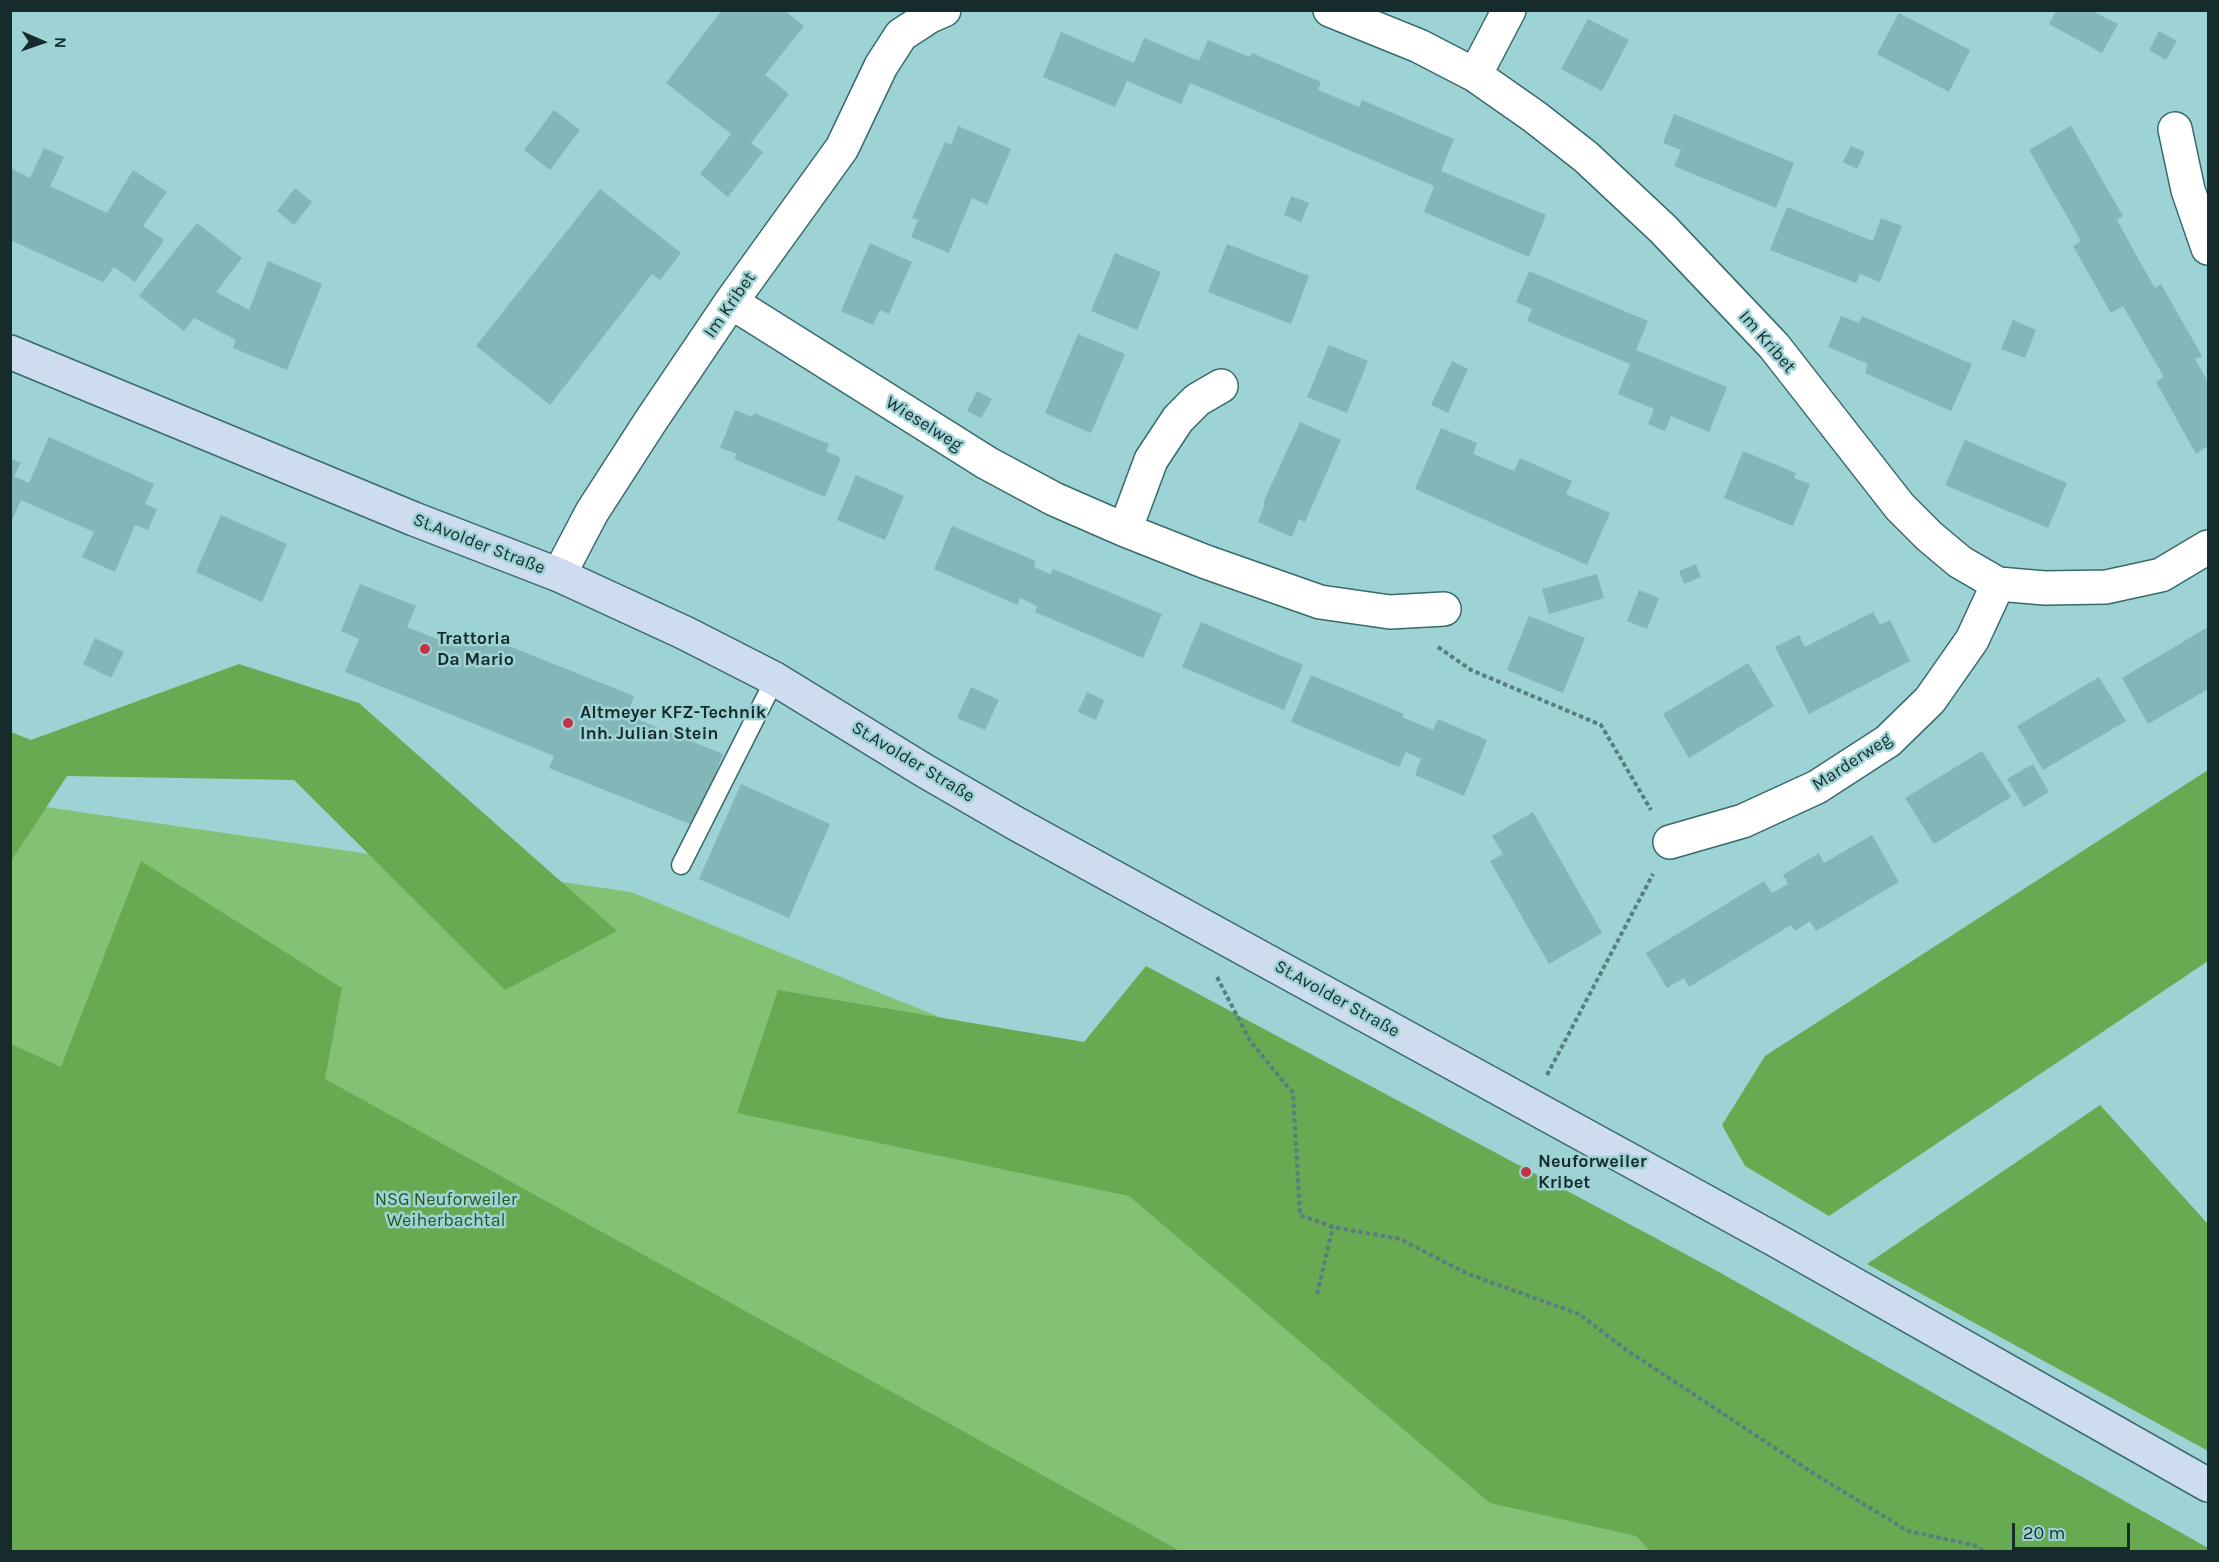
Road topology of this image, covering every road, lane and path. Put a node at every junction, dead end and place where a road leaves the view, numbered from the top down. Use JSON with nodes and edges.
{"nodes":[{"id":1,"x":944,"y":10,"type":"edge"},
{"id":2,"x":1330,"y":10,"type":"edge"},
{"id":3,"x":1509,"y":10,"type":"edge"},
{"id":4,"x":897,"y":23,"type":"edge"},
{"id":5,"x":1475,"y":75,"type":"junction"},
{"id":6,"x":2175,"y":129,"type":"dead end"},
{"id":7,"x":2208,"y":248,"type":"edge"},
{"id":8,"x":731,"y":302,"type":"junction"},
{"id":9,"x":10,"y":352,"type":"edge"},
{"id":10,"x":1221,"y":386,"type":"dead end"},
{"id":11,"x":1125,"y":530,"type":"junction"},
{"id":12,"x":2208,"y":547,"type":"edge"},
{"id":13,"x":559,"y":575,"type":"junction"},
{"id":14,"x":1998,"y":584,"type":"junction"},
{"id":15,"x":1444,"y":609,"type":"dead end"},
{"id":16,"x":1435,"y":645,"type":"dead end"},
{"id":17,"x":775,"y":679,"type":"junction"},
{"id":18,"x":1670,"y":842,"type":"junction"},
{"id":19,"x":681,"y":865,"type":"dead end"},
{"id":20,"x":1212,"y":968,"type":"dead end"},
{"id":21,"x":1532,"y":1105,"type":"junction"},
{"id":22,"x":1333,"y":1227,"type":"junction"},
{"id":23,"x":1317,"y":1294,"type":"dead end"},
{"id":24,"x":2208,"y":1485,"type":"edge"},
{"id":25,"x":1986,"y":1551,"type":"edge"}],
"edges":[{"from":1,"to":4,"type":"street","name":"Im Kribet"},
{"from":2,"to":5,"type":"street","name":"Im Kribet"},
{"from":3,"to":5,"type":"street"},
{"from":4,"to":8,"type":"street","name":"Im Kribet"},
{"from":5,"to":14,"type":"street","name":"Im Kribet"},
{"from":6,"to":7,"type":"street"},
{"from":8,"to":11,"type":"street","name":"Wieselweg"},
{"from":8,"to":13,"type":"street","name":"Im Kribet"},
{"from":9,"to":13,"type":"main road","name":"St.Avolder Straße"},
{"from":10,"to":11,"type":"street"},
{"from":11,"to":15,"type":"street","name":"Wieselweg"},
{"from":12,"to":14,"type":"street","name":"Im Kribet"},
{"from":13,"to":17,"type":"main road","name":"St.Avolder Straße"},
{"from":14,"to":18,"type":"street","name":"Marderweg"},
{"from":16,"to":18,"type":"path"},
{"from":17,"to":19,"type":"lane"},
{"from":17,"to":21,"type":"main road","name":"St.Avolder Straße"},
{"from":18,"to":21,"type":"path"},
{"from":20,"to":22,"type":"path"},
{"from":21,"to":24,"type":"main road","name":"St.Avolder Straße"},
{"from":22,"to":23,"type":"path"},
{"from":22,"to":25,"type":"path"}]}
